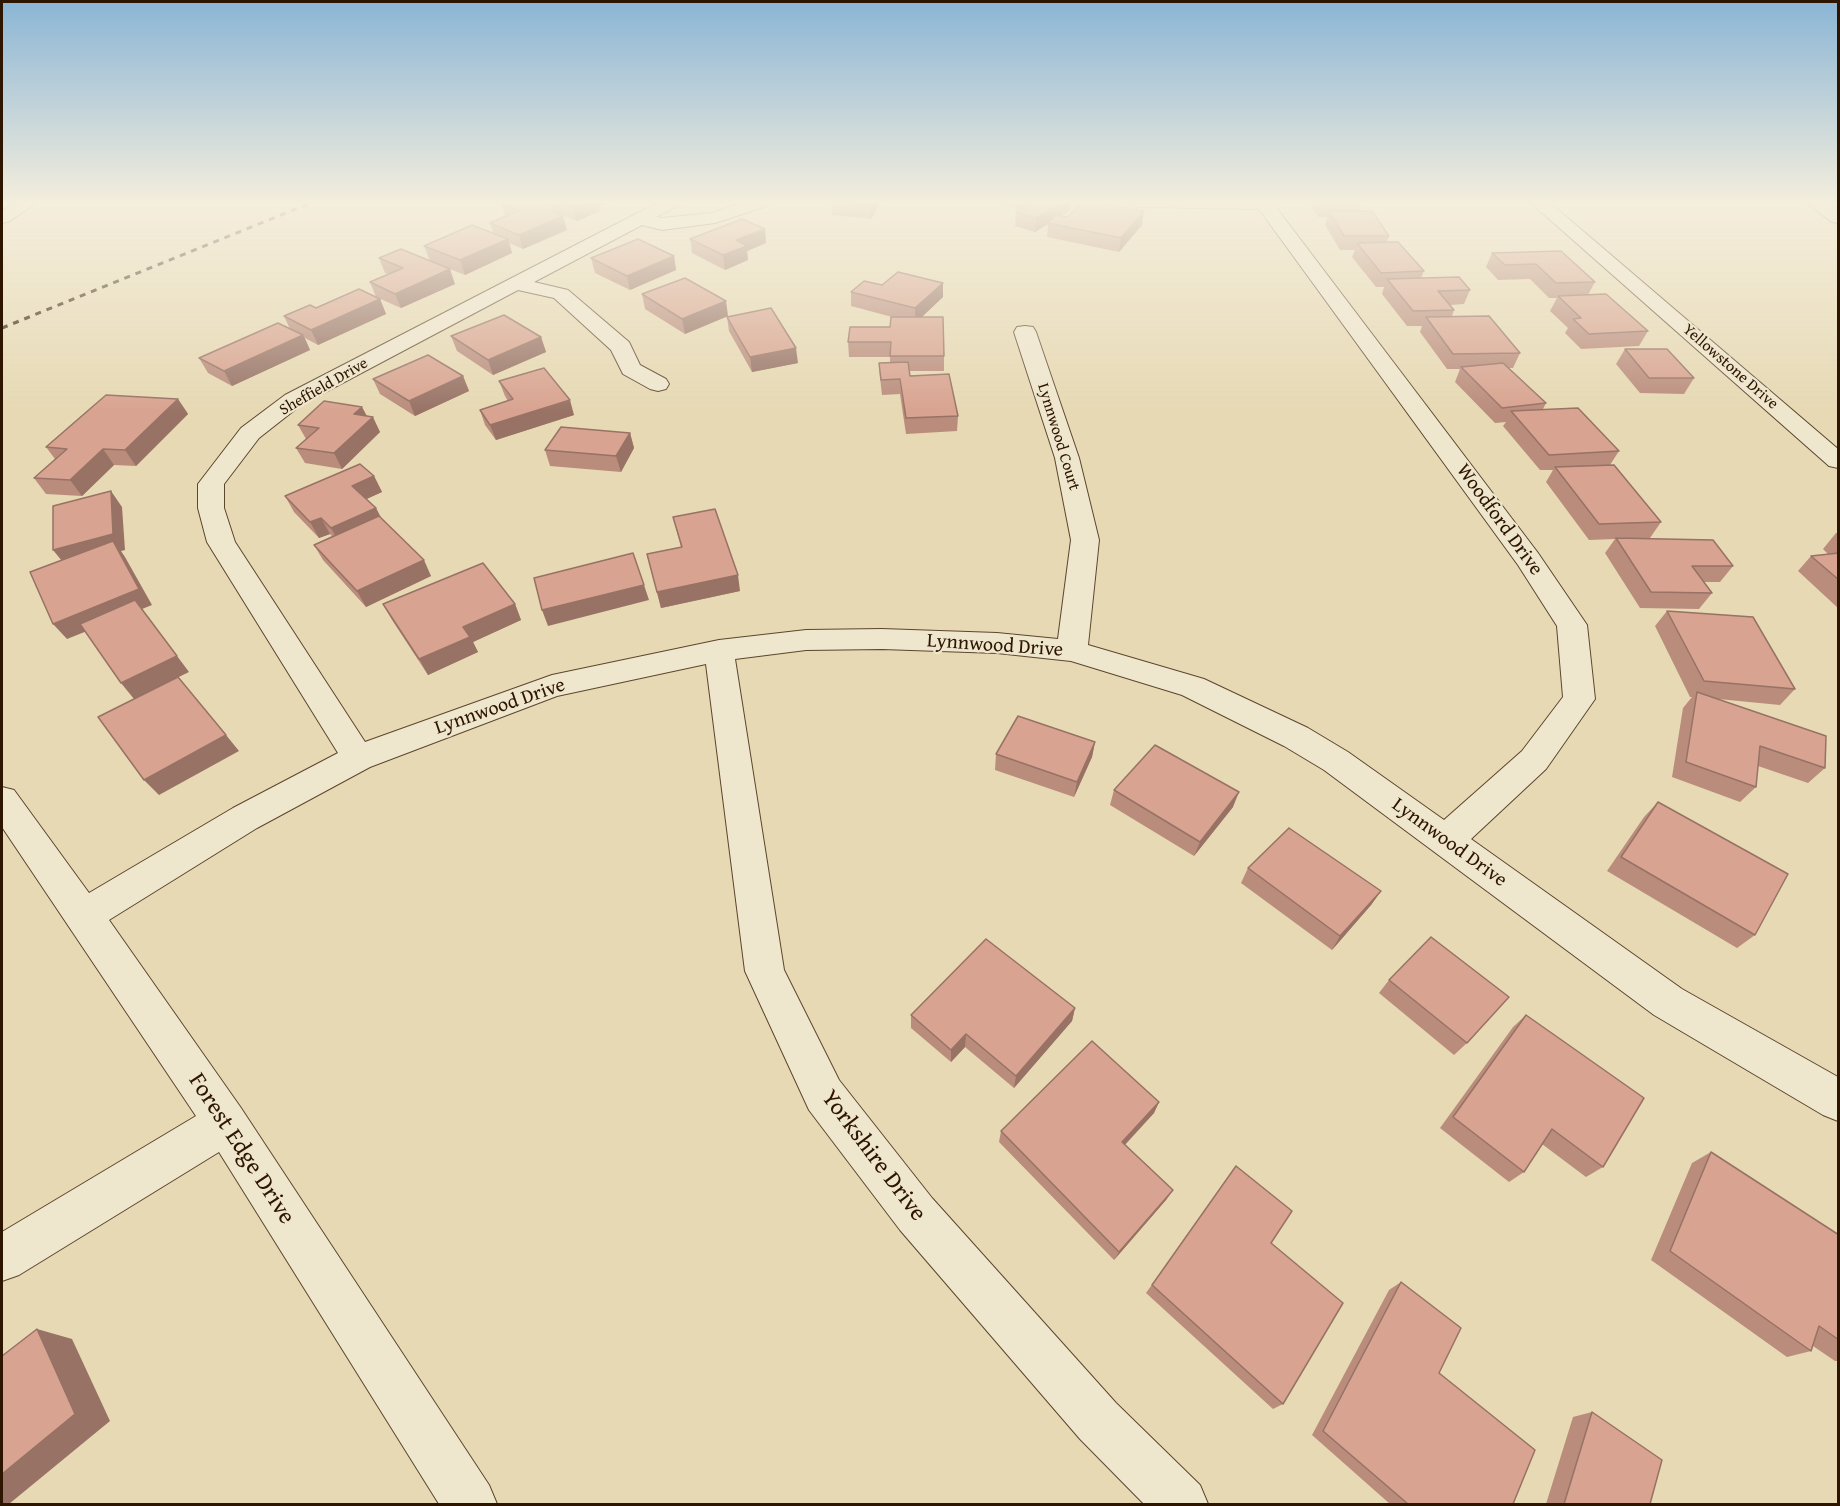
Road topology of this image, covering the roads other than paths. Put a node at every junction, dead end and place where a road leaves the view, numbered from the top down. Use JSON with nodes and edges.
{"nodes":[{"id":1,"x":539,"y":272,"type":"edge"},
{"id":2,"x":1315,"y":272,"type":"edge"},
{"id":3,"x":1620,"y":272,"type":"edge"},
{"id":4,"x":517,"y":284,"type":"junction"},
{"id":5,"x":1025,"y":332,"type":"dead end"},
{"id":6,"x":658,"y":384,"type":"dead end"},
{"id":7,"x":1839,"y":461,"type":"edge"},
{"id":8,"x":719,"y":651,"type":"junction"},
{"id":9,"x":1072,"y":651,"type":"junction"},
{"id":10,"x":358,"y":758,"type":"junction"},
{"id":11,"x":2,"y":800,"type":"edge"},
{"id":12,"x":1446,"y":840,"type":"junction"},
{"id":13,"x":84,"y":916,"type":"junction"},
{"id":14,"x":1839,"y":1100,"type":"edge"},
{"id":15,"x":226,"y":1123,"type":"junction"},
{"id":16,"x":2,"y":1258,"type":"edge"},
{"id":17,"x":470,"y":1504,"type":"edge"},
{"id":18,"x":1182,"y":1504,"type":"edge"}],
"edges":[{"from":1,"to":4,"type":"street","name":"Sheffield Drive"},
{"from":2,"to":12,"type":"street","name":"Woodford Drive"},
{"from":3,"to":7,"type":"street","name":"Yellowstone Drive"},
{"from":4,"to":6,"type":"street"},
{"from":4,"to":10,"type":"street","name":"Sheffield Drive"},
{"from":5,"to":9,"type":"street","name":"Lynnwood Court"},
{"from":8,"to":9,"type":"street","name":"Lynnwood Drive"},
{"from":8,"to":10,"type":"street","name":"Lynnwood Drive"},
{"from":8,"to":18,"type":"street","name":"Yorkshire Drive"},
{"from":9,"to":12,"type":"street","name":"Lynnwood Drive"},
{"from":10,"to":13,"type":"street","name":"Lynnwood Drive"},
{"from":11,"to":13,"type":"street","name":"Forest Edge Drive"},
{"from":12,"to":14,"type":"street","name":"Lynnwood Drive"},
{"from":13,"to":15,"type":"street","name":"Forest Edge Drive"},
{"from":15,"to":16,"type":"street"},
{"from":15,"to":17,"type":"street","name":"Forest Edge Drive"}]}
